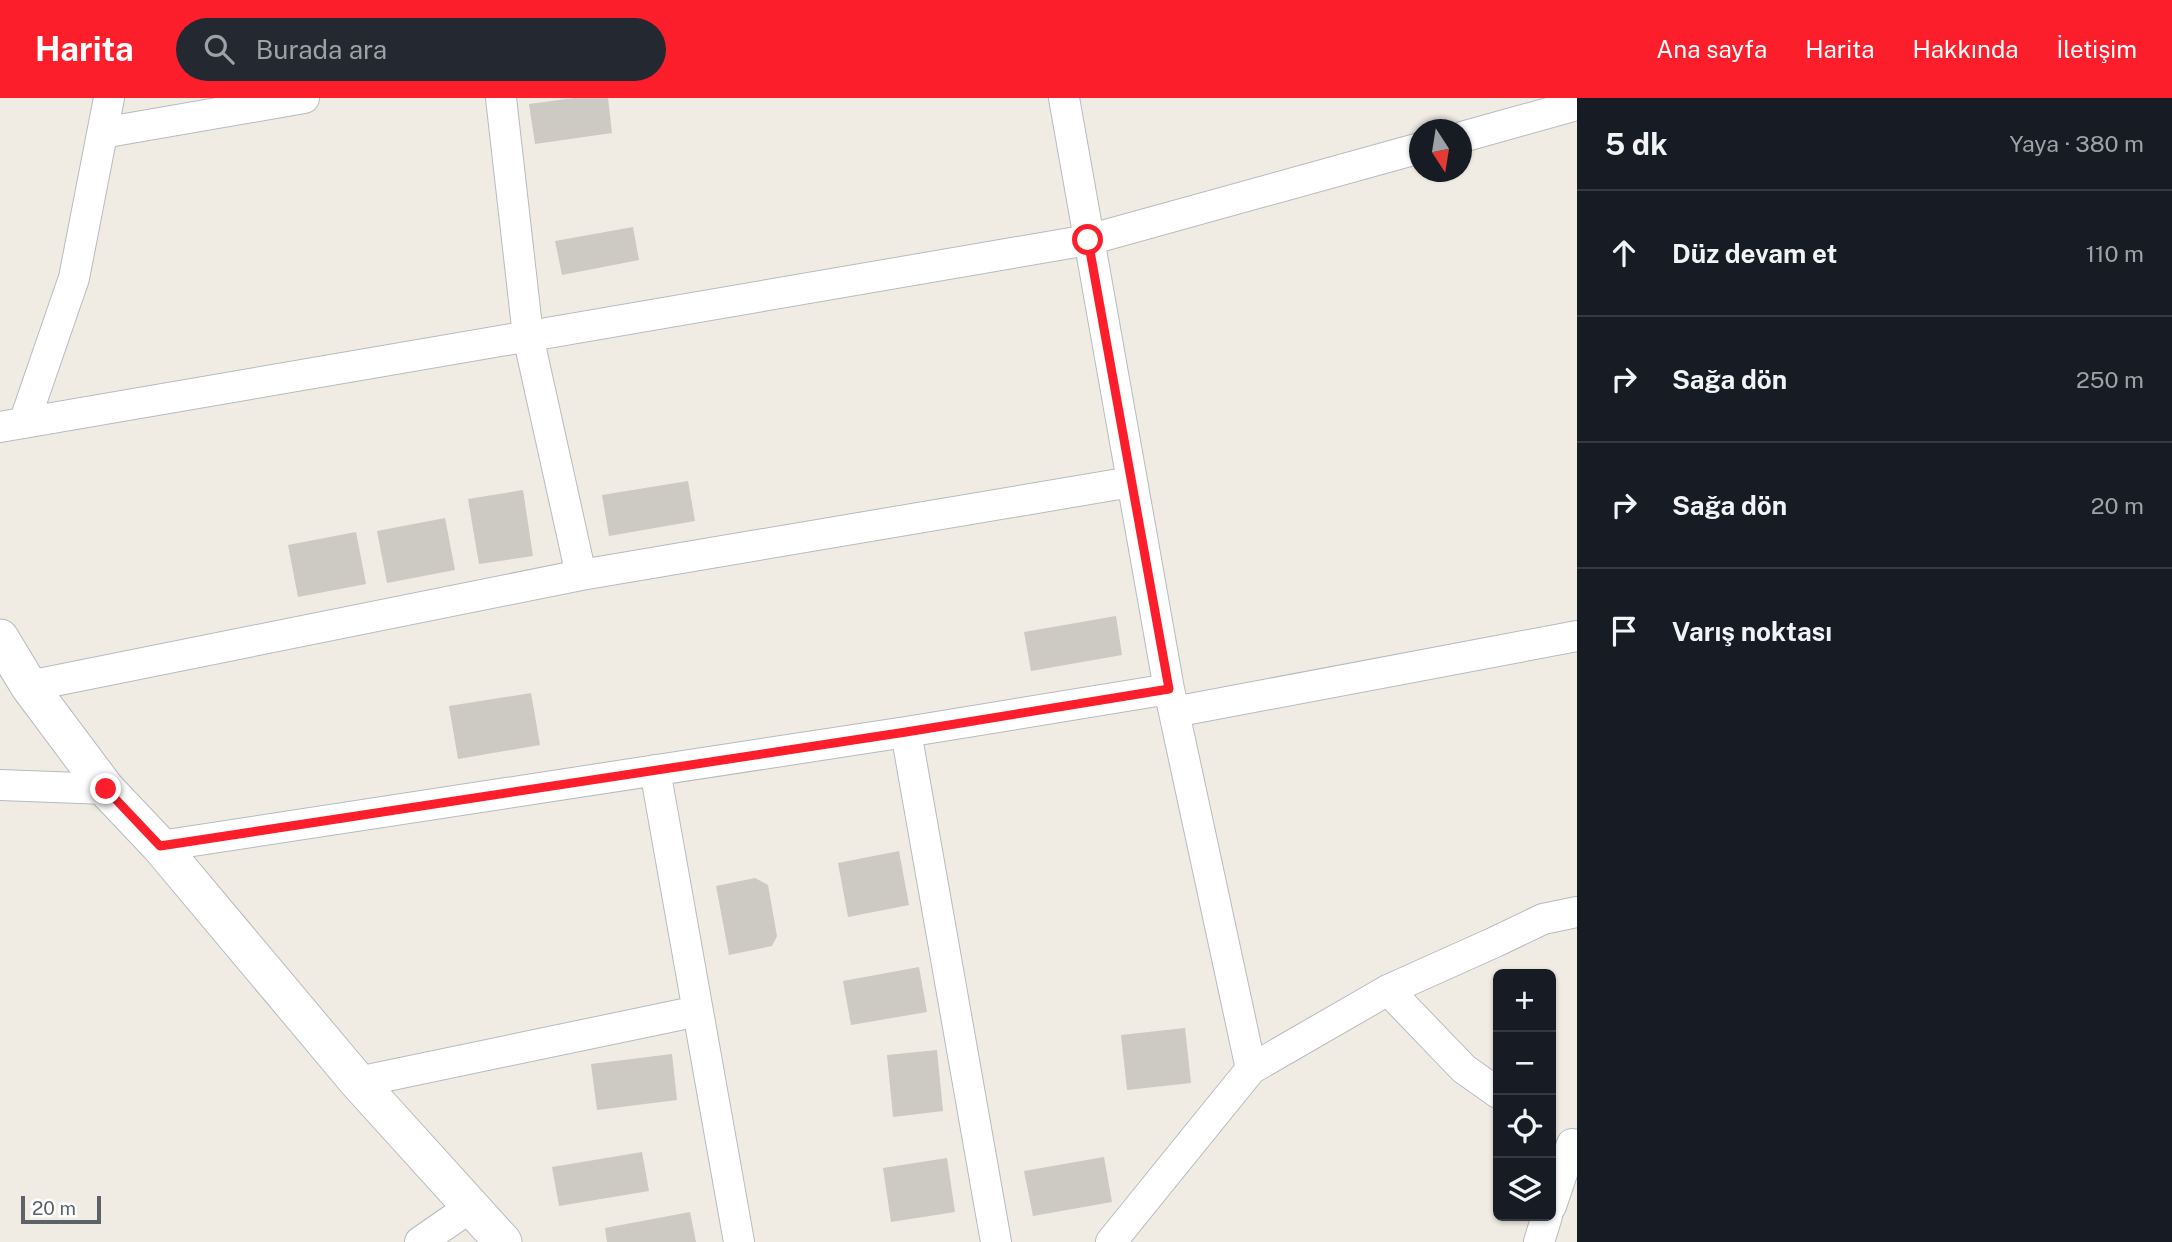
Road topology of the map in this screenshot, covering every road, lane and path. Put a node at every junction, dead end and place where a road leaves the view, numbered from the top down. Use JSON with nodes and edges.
{"nodes":[{"id":1,"x":108,"y":98,"type":"edge"},
{"id":2,"x":304,"y":98,"type":"edge"},
{"id":3,"x":501,"y":98,"type":"edge"},
{"id":4,"x":1064,"y":98,"type":"edge"},
{"id":5,"x":1577,"y":104,"type":"edge"},
{"id":6,"x":102,"y":133,"type":"junction"},
{"id":7,"x":1472,"y":133,"type":"edge"},
{"id":8,"x":1409,"y":151,"type":"edge"},
{"id":9,"x":1088,"y":240,"type":"junction"},
{"id":10,"x":528,"y":336,"type":"junction"},
{"id":11,"x":12,"y":425,"type":"edge"},
{"id":12,"x":1131,"y":482,"type":"junction"},
{"id":13,"x":582,"y":575,"type":"junction"},
{"id":14,"x":1577,"y":636,"type":"edge"},
{"id":15,"x":0,"y":638,"type":"edge"},
{"id":16,"x":30,"y":686,"type":"junction"},
{"id":17,"x":1171,"y":700,"type":"junction"},
{"id":18,"x":906,"y":732,"type":"junction"},
{"id":19,"x":655,"y":770,"type":"junction"},
{"id":20,"x":0,"y":785,"type":"edge"},
{"id":21,"x":106,"y":789,"type":"junction"},
{"id":22,"x":160,"y":846,"type":"junction"},
{"id":23,"x":1577,"y":912,"type":"edge"},
{"id":24,"x":1388,"y":990,"type":"junction"},
{"id":25,"x":698,"y":1011,"type":"junction"},
{"id":26,"x":1251,"y":1069,"type":"junction"},
{"id":27,"x":358,"y":1082,"type":"junction"},
{"id":28,"x":1493,"y":1089,"type":"edge"},
{"id":29,"x":1567,"y":1140,"type":"edge"},
{"id":30,"x":1556,"y":1185,"type":"edge"},
{"id":31,"x":472,"y":1206,"type":"junction"},
{"id":32,"x":1546,"y":1221,"type":"edge"},
{"id":33,"x":420,"y":1242,"type":"edge"},
{"id":34,"x":503,"y":1242,"type":"edge"},
{"id":35,"x":739,"y":1242,"type":"edge"},
{"id":36,"x":996,"y":1242,"type":"edge"},
{"id":37,"x":1111,"y":1242,"type":"edge"},
{"id":38,"x":1539,"y":1242,"type":"edge"}],
"edges":[{"from":1,"to":6,"type":"street"},
{"from":2,"to":6,"type":"street"},
{"from":3,"to":10,"type":"street"},
{"from":4,"to":9,"type":"street"},
{"from":5,"to":7,"type":"street"},
{"from":6,"to":11,"type":"street"},
{"from":8,"to":9,"type":"street"},
{"from":9,"to":10,"type":"street"},
{"from":9,"to":12,"type":"street"},
{"from":10,"to":11,"type":"street"},
{"from":10,"to":13,"type":"street"},
{"from":12,"to":13,"type":"street"},
{"from":12,"to":17,"type":"street"},
{"from":13,"to":16,"type":"street"},
{"from":14,"to":17,"type":"street"},
{"from":15,"to":16,"type":"street"},
{"from":16,"to":21,"type":"street"},
{"from":17,"to":18,"type":"street"},
{"from":17,"to":26,"type":"street"},
{"from":18,"to":19,"type":"street"},
{"from":18,"to":36,"type":"street"},
{"from":19,"to":22,"type":"street"},
{"from":19,"to":25,"type":"street"},
{"from":20,"to":21,"type":"street"},
{"from":21,"to":22,"type":"street"},
{"from":22,"to":27,"type":"street"},
{"from":23,"to":24,"type":"street"},
{"from":24,"to":26,"type":"street"},
{"from":24,"to":28,"type":"street"},
{"from":25,"to":27,"type":"street"},
{"from":25,"to":35,"type":"street"},
{"from":26,"to":37,"type":"street"},
{"from":27,"to":31,"type":"street"},
{"from":29,"to":30,"type":"street"},
{"from":31,"to":33,"type":"street"},
{"from":31,"to":34,"type":"street"},
{"from":32,"to":38,"type":"street"}]}
